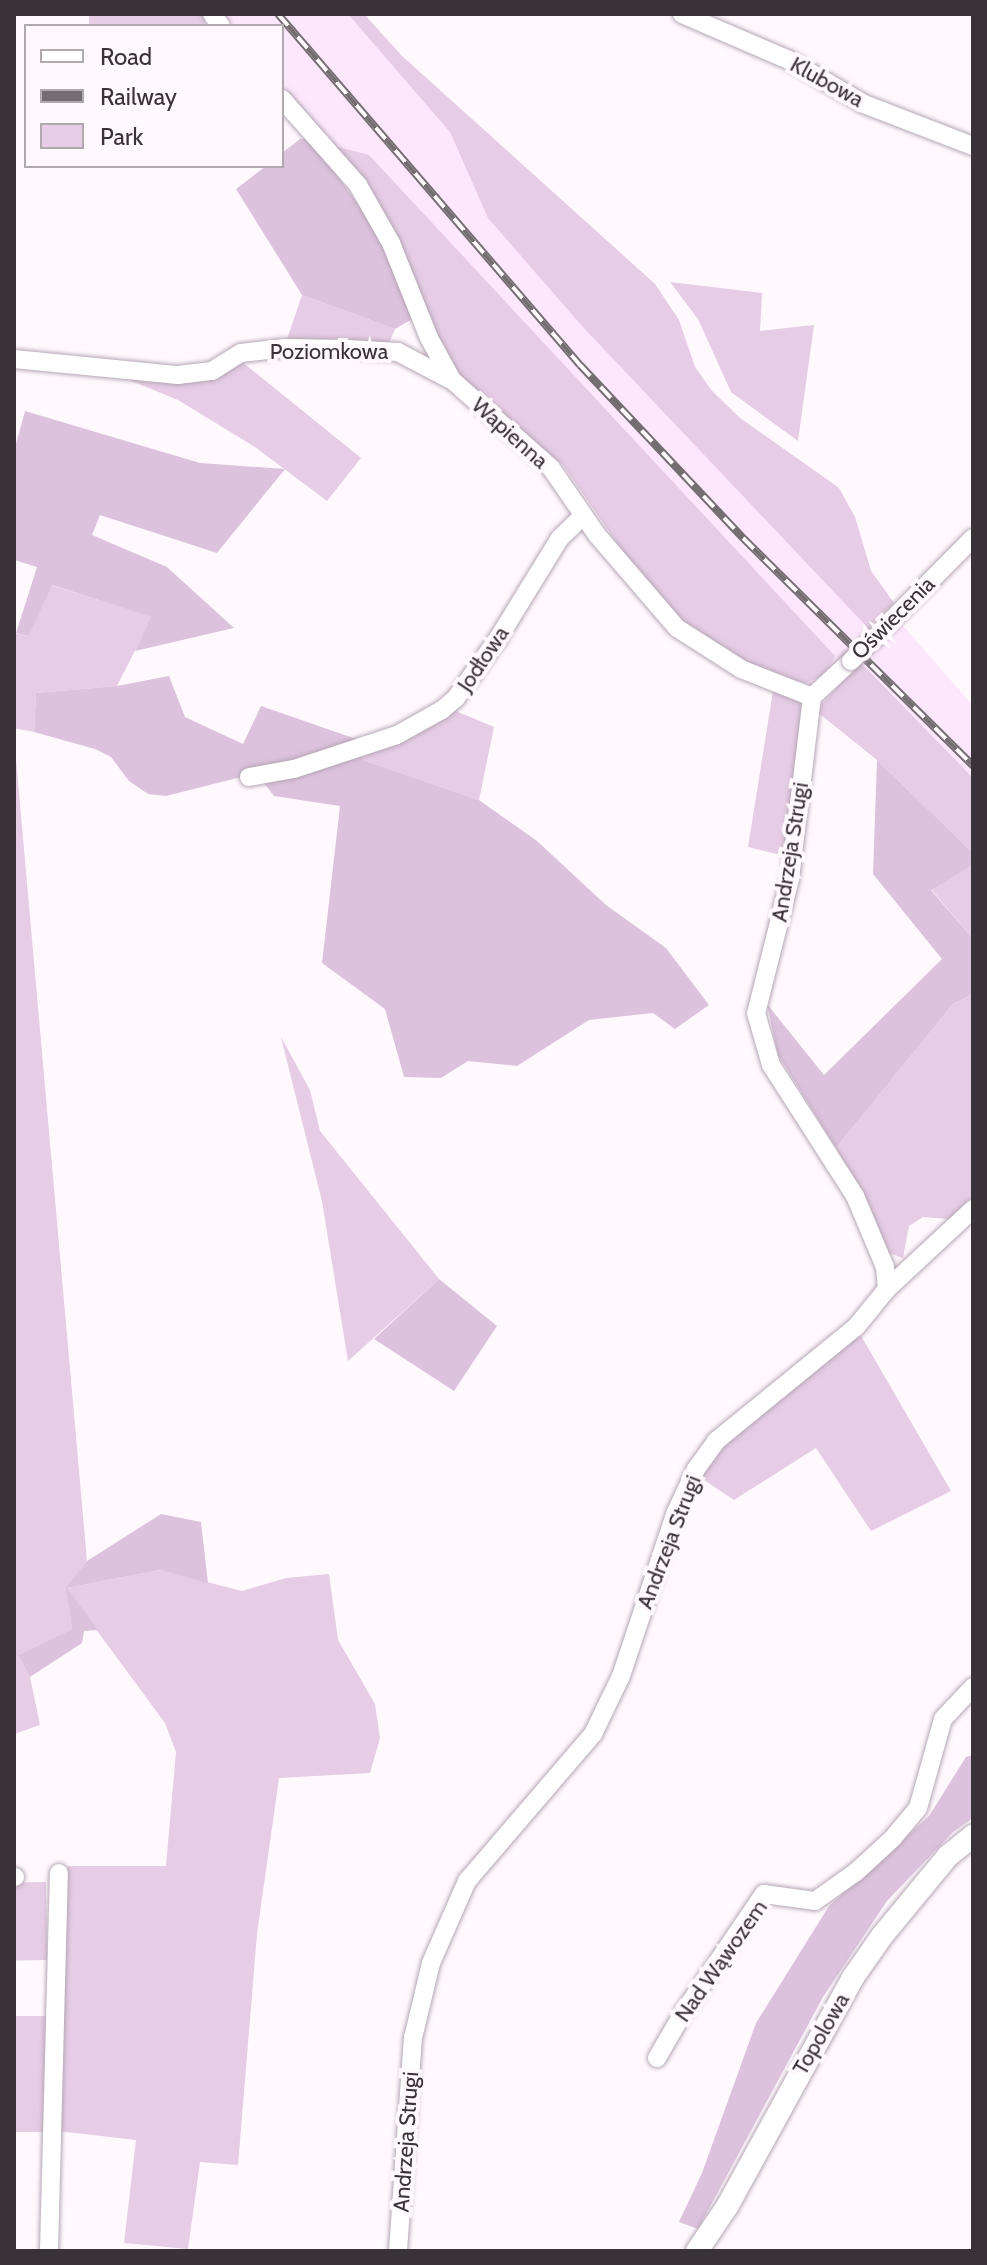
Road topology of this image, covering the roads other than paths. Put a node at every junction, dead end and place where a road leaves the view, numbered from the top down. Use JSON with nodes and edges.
{"nodes":[{"id":1,"x":682,"y":14,"type":"edge"},
{"id":2,"x":284,"y":101,"type":"edge"},
{"id":3,"x":973,"y":146,"type":"edge"},
{"id":4,"x":423,"y":325,"type":"junction"},
{"id":5,"x":398,"y":352,"type":"junction"},
{"id":6,"x":14,"y":359,"type":"edge"},
{"id":7,"x":452,"y":380,"type":"junction"},
{"id":8,"x":583,"y":516,"type":"junction"},
{"id":9,"x":973,"y":538,"type":"edge"},
{"id":10,"x":812,"y":697,"type":"junction"},
{"id":11,"x":249,"y":777,"type":"dead end"},
{"id":12,"x":973,"y":1209,"type":"edge"},
{"id":13,"x":887,"y":1289,"type":"junction"},
{"id":14,"x":973,"y":1687,"type":"edge"},
{"id":15,"x":973,"y":1836,"type":"edge"},
{"id":16,"x":59,"y":1873,"type":"dead end"},
{"id":17,"x":657,"y":2058,"type":"dead end"},
{"id":18,"x":49,"y":2251,"type":"edge"},
{"id":19,"x":398,"y":2251,"type":"edge"},
{"id":20,"x":697,"y":2251,"type":"edge"}],
"edges":[{"from":1,"to":3,"type":"street","name":"Klubowa"},
{"from":2,"to":4,"type":"street","name":"Wapienna"},
{"from":4,"to":5,"type":"street"},
{"from":4,"to":7,"type":"street","name":"Wapienna"},
{"from":5,"to":6,"type":"street","name":"Poziomkowa"},
{"from":5,"to":7,"type":"street","name":"Poziomkowa"},
{"from":7,"to":8,"type":"street","name":"Wapienna"},
{"from":8,"to":10,"type":"street","name":"Wapienna"},
{"from":8,"to":11,"type":"street","name":"Jodłowa"},
{"from":9,"to":10,"type":"street","name":"Oświecenia","bridge":true},
{"from":10,"to":13,"type":"street","name":"Andrzeja Strugi"},
{"from":12,"to":13,"type":"street"},
{"from":13,"to":19,"type":"street","name":"Andrzeja Strugi"},
{"from":14,"to":17,"type":"street","name":"Nad Wąwozem"},
{"from":15,"to":20,"type":"street","name":"Topolowa"},
{"from":16,"to":18,"type":"street"}]}
